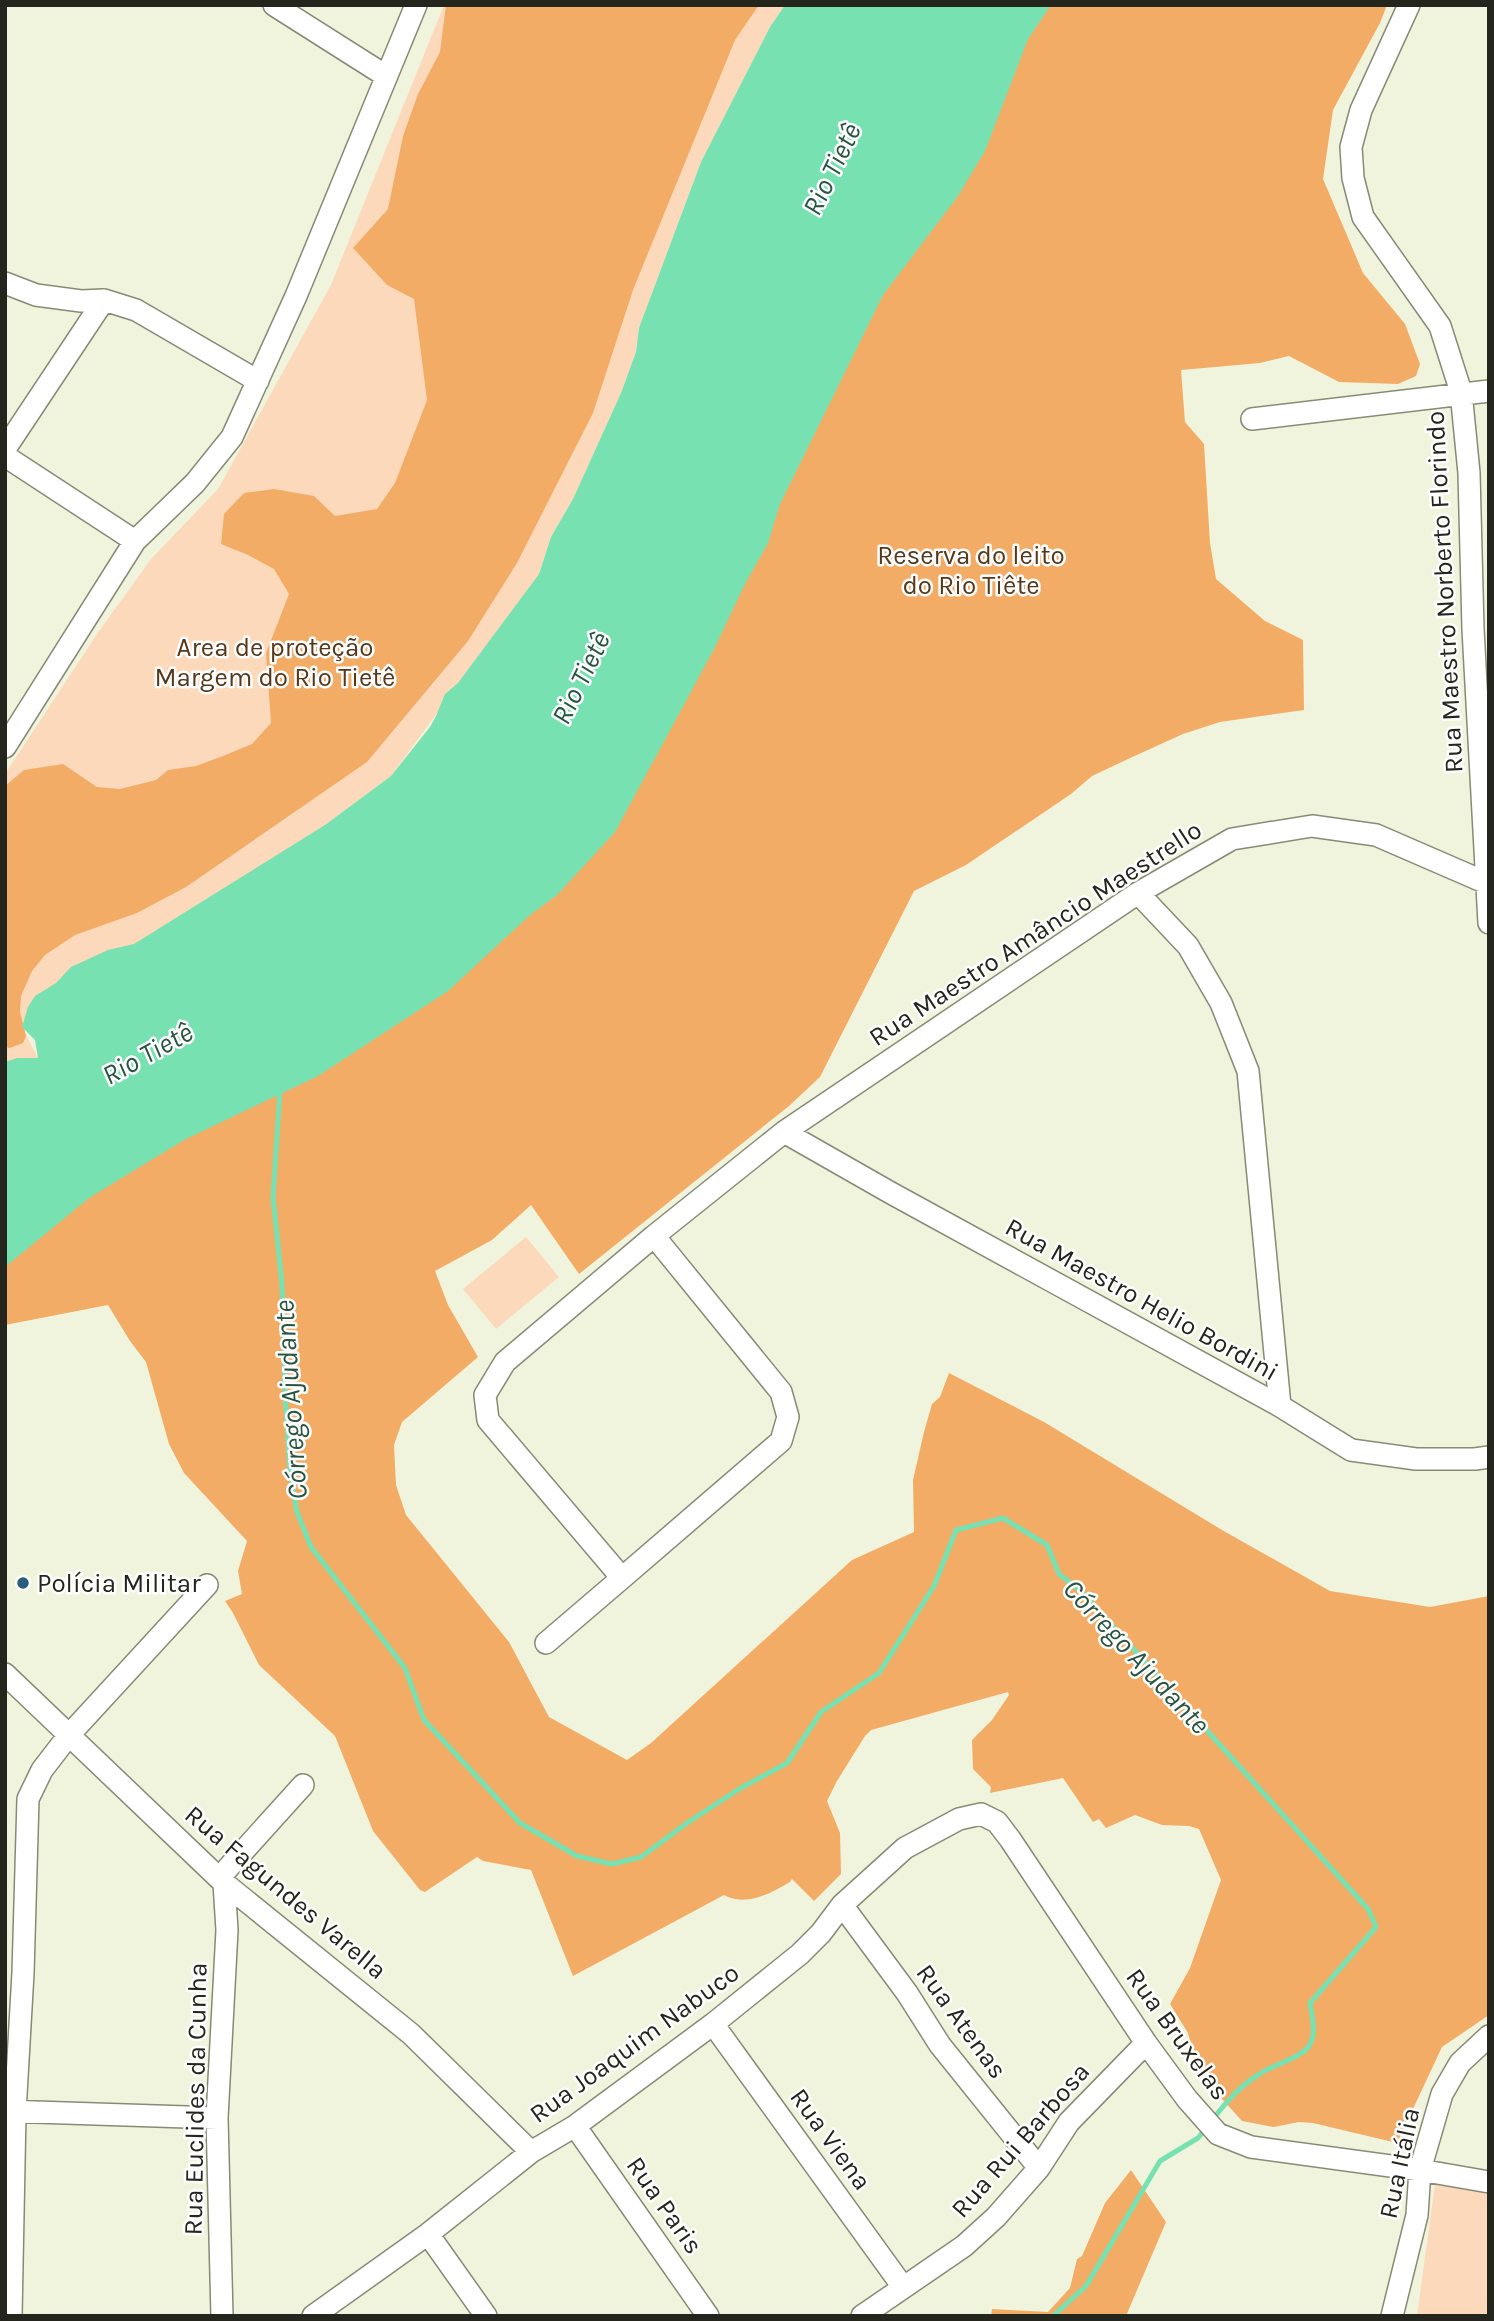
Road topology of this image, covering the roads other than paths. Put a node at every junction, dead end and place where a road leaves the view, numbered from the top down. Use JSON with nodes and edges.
{"nodes":[{"id":1,"x":274,"y":5,"type":"edge"},
{"id":2,"x":416,"y":5,"type":"edge"},
{"id":3,"x":1409,"y":5,"type":"edge"},
{"id":4,"x":386,"y":76,"type":"junction"},
{"id":5,"x":5,"y":283,"type":"edge"},
{"id":6,"x":104,"y":300,"type":"junction"},
{"id":7,"x":257,"y":381,"type":"junction"},
{"id":8,"x":1489,"y":391,"type":"edge"},
{"id":9,"x":1461,"y":392,"type":"junction"},
{"id":10,"x":1252,"y":419,"type":"dead end"},
{"id":11,"x":5,"y":449,"type":"edge"},
{"id":12,"x":5,"y":456,"type":"edge"},
{"id":13,"x":135,"y":541,"type":"junction"},
{"id":14,"x":5,"y":747,"type":"edge"},
{"id":15,"x":1488,"y":884,"type":"edge"},
{"id":16,"x":1138,"y":893,"type":"junction"},
{"id":17,"x":1489,"y":923,"type":"edge"},
{"id":18,"x":784,"y":1132,"type":"junction"},
{"id":19,"x":654,"y":1236,"type":"junction"},
{"id":20,"x":1280,"y":1406,"type":"junction"},
{"id":21,"x":1489,"y":1457,"type":"edge"},
{"id":22,"x":622,"y":1578,"type":"junction"},
{"id":23,"x":207,"y":1585,"type":"dead end"},
{"id":24,"x":546,"y":1643,"type":"dead end"},
{"id":25,"x":5,"y":1674,"type":"edge"},
{"id":26,"x":69,"y":1735,"type":"junction"},
{"id":27,"x":303,"y":1785,"type":"dead end"},
{"id":28,"x":981,"y":1814,"type":"joint"},
{"id":29,"x":221,"y":1881,"type":"junction"},
{"id":30,"x":842,"y":1905,"type":"junction"},
{"id":31,"x":713,"y":2024,"type":"junction"},
{"id":32,"x":1489,"y":2036,"type":"edge"},
{"id":33,"x":1146,"y":2043,"type":"junction"},
{"id":34,"x":10,"y":2111,"type":"edge"},
{"id":35,"x":217,"y":2118,"type":"junction"},
{"id":36,"x":575,"y":2126,"type":"junction"},
{"id":37,"x":531,"y":2152,"type":"junction"},
{"id":38,"x":1039,"y":2168,"type":"junction"},
{"id":39,"x":1420,"y":2170,"type":"junction"},
{"id":40,"x":1489,"y":2182,"type":"edge"},
{"id":41,"x":428,"y":2234,"type":"junction"},
{"id":42,"x":904,"y":2287,"type":"junction"},
{"id":43,"x":11,"y":2316,"type":"edge"},
{"id":44,"x":222,"y":2316,"type":"edge"},
{"id":45,"x":313,"y":2316,"type":"edge"},
{"id":46,"x":486,"y":2316,"type":"edge"},
{"id":47,"x":708,"y":2316,"type":"edge"},
{"id":48,"x":862,"y":2316,"type":"edge"},
{"id":49,"x":1392,"y":2316,"type":"edge"}],
"edges":[{"from":1,"to":4,"type":"street"},
{"from":2,"to":4,"type":"street"},
{"from":3,"to":9,"type":"street","name":"Rua Maestro Norberto Florindo"},
{"from":4,"to":7,"type":"street"},
{"from":5,"to":6,"type":"street"},
{"from":6,"to":7,"type":"street"},
{"from":6,"to":11,"type":"street"},
{"from":7,"to":13,"type":"street"},
{"from":8,"to":9,"type":"street"},
{"from":9,"to":10,"type":"street"},
{"from":9,"to":15,"type":"street","name":"Rua Maestro Norberto Florindo"},
{"from":12,"to":13,"type":"street"},
{"from":13,"to":14,"type":"street"},
{"from":15,"to":16,"type":"street","name":"Rua Maestro Amâncio Maestrello"},
{"from":15,"to":17,"type":"street","name":"Rua Maestro Norberto Florindo"},
{"from":16,"to":18,"type":"street","name":"Rua Maestro Amâncio Maestrello"},
{"from":16,"to":20,"type":"street"},
{"from":18,"to":19,"type":"street","name":"Rua Maestro Amâncio Maestrello"},
{"from":18,"to":20,"type":"street","name":"Rua Maestro Helio Bordini"},
{"from":19,"to":22,"type":"street"},
{"from":19,"to":22,"type":"street","name":"Rua Maestro Amâncio Maestrello"},
{"from":20,"to":21,"type":"street","name":"Rua Maestro Helio Bordini"},
{"from":22,"to":24,"type":"street"},
{"from":23,"to":26,"type":"street"},
{"from":25,"to":26,"type":"street","name":"Rua Fagundes Varella"},
{"from":26,"to":29,"type":"street","name":"Rua Fagundes Varella"},
{"from":26,"to":34,"type":"street"},
{"from":27,"to":29,"type":"street"},
{"from":28,"to":30,"type":"street","name":"Rua Joaquim Nabuco"},
{"from":28,"to":33,"type":"street","name":"Rua Bruxelas"},
{"from":29,"to":35,"type":"street","name":"Rua Euclides da Cunha"},
{"from":29,"to":37,"type":"street","name":"Rua Fagundes Varella"},
{"from":30,"to":31,"type":"street","name":"Rua Joaquim Nabuco"},
{"from":30,"to":38,"type":"street","name":"Rua Atenas"},
{"from":31,"to":36,"type":"street","name":"Rua Joaquim Nabuco"},
{"from":31,"to":42,"type":"street","name":"Rua Viena"},
{"from":32,"to":39,"type":"street","name":"Rua Itália"},
{"from":33,"to":38,"type":"street","name":"Rua Rui Barbosa"},
{"from":33,"to":39,"type":"street","name":"Rua Bruxelas"},
{"from":34,"to":35,"type":"street"},
{"from":34,"to":43,"type":"street"},
{"from":35,"to":44,"type":"street","name":"Rua Euclides da Cunha"},
{"from":36,"to":37,"type":"street","name":"Rua Joaquim Nabuco"},
{"from":36,"to":47,"type":"street","name":"Rua Paris"},
{"from":37,"to":41,"type":"street","name":"Rua Joaquim Nabuco"},
{"from":38,"to":42,"type":"street","name":"Rua Rui Barbosa"},
{"from":39,"to":40,"type":"street","name":"Rua Bruxelas"},
{"from":39,"to":49,"type":"street","name":"Rua Itália"},
{"from":41,"to":45,"type":"street","name":"Rua Joaquim Nabuco"},
{"from":41,"to":46,"type":"street"},
{"from":42,"to":48,"type":"street","name":"Rua Rui Barbosa"}]}
